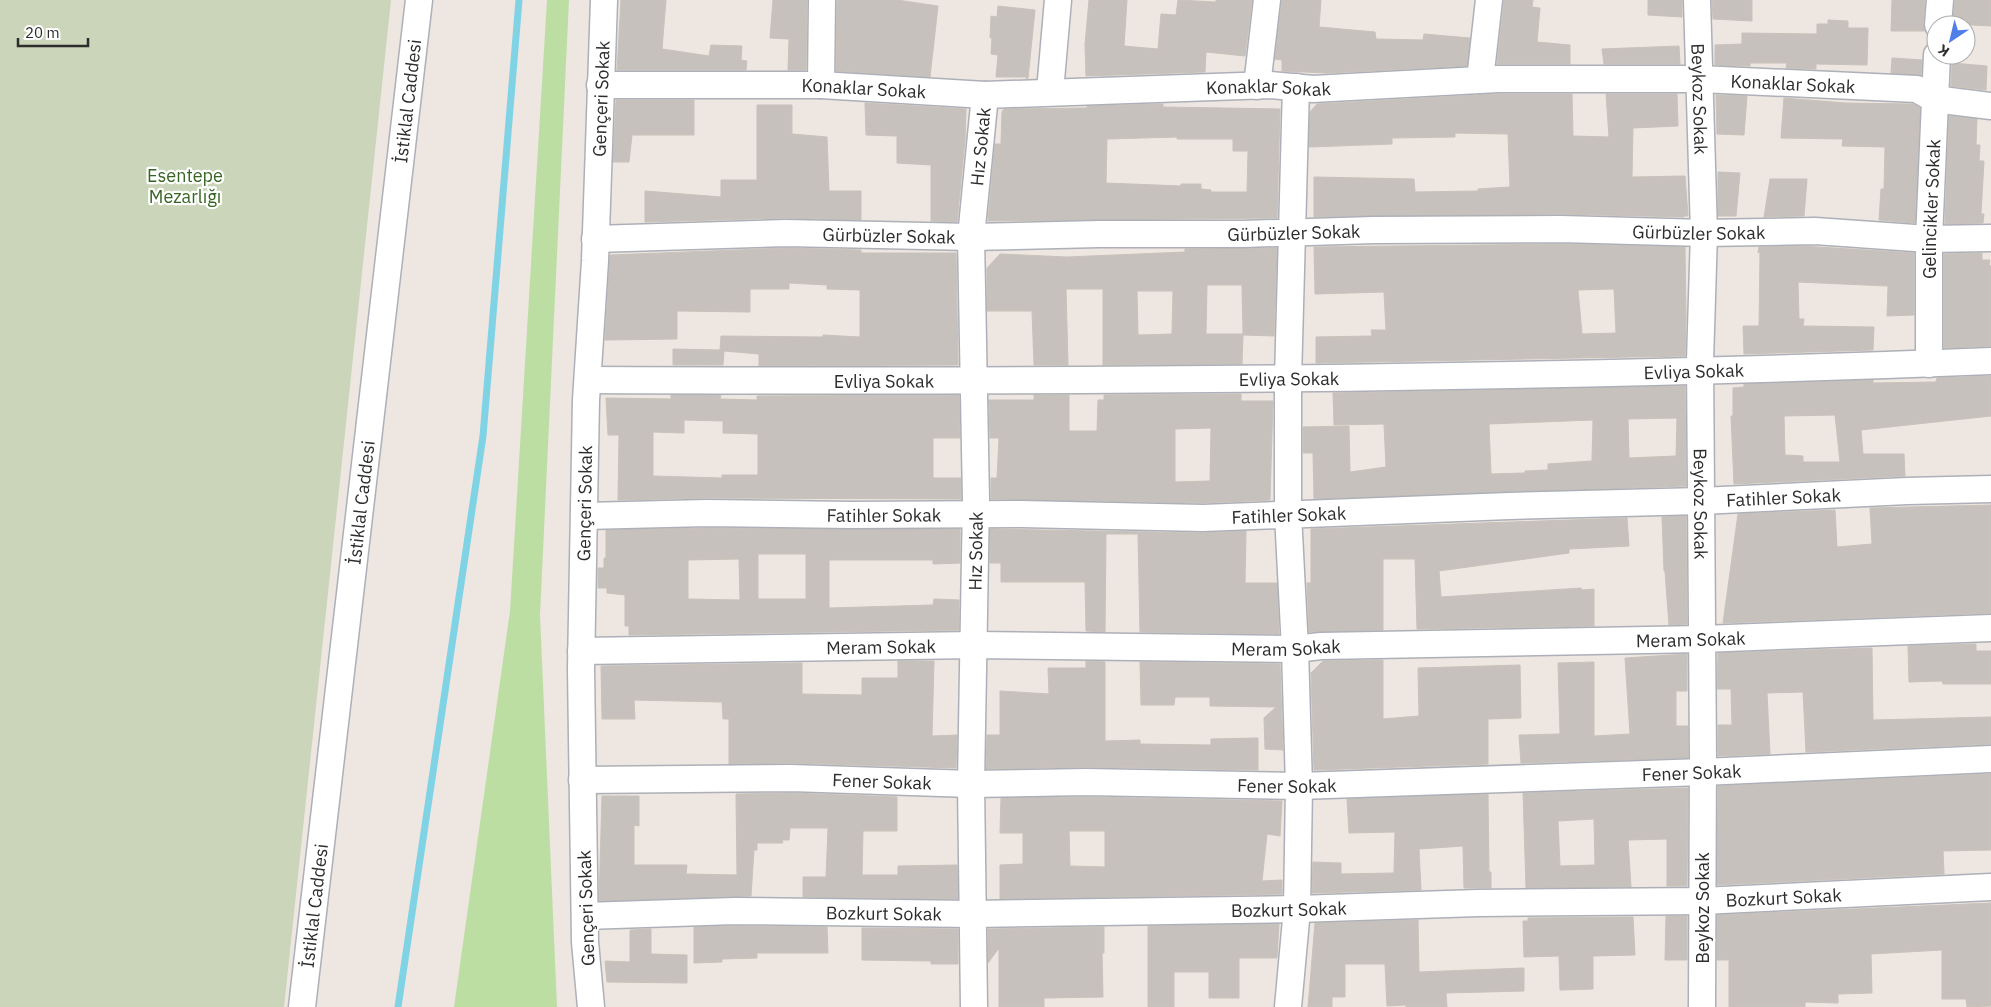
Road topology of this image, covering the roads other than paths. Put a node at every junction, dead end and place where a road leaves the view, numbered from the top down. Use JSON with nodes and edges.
{"nodes":[{"id":1,"x":420,"y":0,"type":"edge"},
{"id":2,"x":604,"y":0,"type":"edge"},
{"id":3,"x":822,"y":0,"type":"edge"},
{"id":4,"x":1058,"y":0,"type":"edge"},
{"id":5,"x":1267,"y":0,"type":"edge"},
{"id":6,"x":1489,"y":0,"type":"edge"},
{"id":7,"x":1697,"y":0,"type":"edge"},
{"id":8,"x":1940,"y":0,"type":"edge"},
{"id":9,"x":1939,"y":15,"type":"edge"},
{"id":10,"x":1936,"y":65,"type":"edge"},
{"id":11,"x":1700,"y":79,"type":"junction"},
{"id":12,"x":1480,"y":80,"type":"junction"},
{"id":13,"x":600,"y":85,"type":"junction"},
{"id":14,"x":821,"y":85,"type":"junction"},
{"id":15,"x":1257,"y":86,"type":"junction"},
{"id":16,"x":1296,"y":87,"type":"junction"},
{"id":17,"x":1050,"y":91,"type":"junction"},
{"id":18,"x":985,"y":95,"type":"junction"},
{"id":19,"x":1934,"y":99,"type":"junction"},
{"id":20,"x":1991,"y":106,"type":"edge"},
{"id":21,"x":1292,"y":233,"type":"junction"},
{"id":22,"x":1704,"y":233,"type":"junction"},
{"id":23,"x":971,"y":237,"type":"junction"},
{"id":24,"x":1991,"y":238,"type":"edge"},
{"id":25,"x":595,"y":239,"type":"junction"},
{"id":26,"x":1929,"y":239,"type":"junction"},
{"id":27,"x":1991,"y":361,"type":"edge"},
{"id":28,"x":1929,"y":364,"type":"junction"},
{"id":29,"x":1700,"y":370,"type":"junction"},
{"id":30,"x":1288,"y":379,"type":"junction"},
{"id":31,"x":588,"y":380,"type":"junction"},
{"id":32,"x":974,"y":382,"type":"junction"},
{"id":33,"x":1991,"y":489,"type":"edge"},
{"id":34,"x":1701,"y":501,"type":"junction"},
{"id":35,"x":1288,"y":514,"type":"junction"},
{"id":36,"x":976,"y":515,"type":"junction"},
{"id":37,"x":585,"y":516,"type":"junction"},
{"id":38,"x":1991,"y":628,"type":"edge"},
{"id":39,"x":1702,"y":639,"type":"junction"},
{"id":40,"x":974,"y":644,"type":"junction"},
{"id":41,"x":1295,"y":649,"type":"junction"},
{"id":42,"x":581,"y":651,"type":"junction"},
{"id":43,"x":1991,"y":759,"type":"edge"},
{"id":44,"x":1702,"y":772,"type":"junction"},
{"id":45,"x":582,"y":780,"type":"junction"},
{"id":46,"x":971,"y":784,"type":"junction"},
{"id":47,"x":1299,"y":786,"type":"junction"},
{"id":48,"x":1991,"y":887,"type":"edge"},
{"id":49,"x":1702,"y":901,"type":"junction"},
{"id":50,"x":1297,"y":909,"type":"junction"},
{"id":51,"x":973,"y":914,"type":"junction"},
{"id":52,"x":585,"y":916,"type":"junction"},
{"id":53,"x":302,"y":1007,"type":"edge"},
{"id":54,"x":591,"y":1007,"type":"edge"},
{"id":55,"x":974,"y":1007,"type":"edge"},
{"id":56,"x":1288,"y":1007,"type":"edge"},
{"id":57,"x":1702,"y":1007,"type":"edge"}],
"edges":[{"from":1,"to":53,"type":"street","name":"İstiklal Caddesi"},
{"from":2,"to":13,"type":"street","name":"Gençeri Sokak"},
{"from":3,"to":14,"type":"street"},
{"from":4,"to":17,"type":"street"},
{"from":5,"to":15,"type":"street"},
{"from":6,"to":12,"type":"street"},
{"from":7,"to":11,"type":"street","name":"Beykoz Sokak"},
{"from":8,"to":9,"type":"street"},
{"from":10,"to":19,"type":"street","name":"Gelincikler Sokak"},
{"from":11,"to":12,"type":"street","name":"Konaklar Sokak"},
{"from":11,"to":19,"type":"street","name":"Konaklar Sokak"},
{"from":11,"to":22,"type":"street","name":"Beykoz Sokak"},
{"from":12,"to":16,"type":"street","name":"Konaklar Sokak"},
{"from":13,"to":14,"type":"street","name":"Konaklar Sokak"},
{"from":13,"to":25,"type":"street","name":"Gençeri Sokak"},
{"from":14,"to":18,"type":"street","name":"Konaklar Sokak"},
{"from":15,"to":16,"type":"street","name":"Konaklar Sokak"},
{"from":15,"to":17,"type":"street","name":"Konaklar Sokak"},
{"from":16,"to":21,"type":"street"},
{"from":17,"to":18,"type":"street","name":"Konaklar Sokak"},
{"from":18,"to":23,"type":"street","name":"Hız Sokak"},
{"from":19,"to":20,"type":"street","name":"Konaklar Sokak"},
{"from":19,"to":26,"type":"street","name":"Gelincikler Sokak"},
{"from":21,"to":22,"type":"street","name":"Gürbüzler Sokak"},
{"from":21,"to":23,"type":"street","name":"Gürbüzler Sokak"},
{"from":21,"to":30,"type":"street"},
{"from":22,"to":26,"type":"street","name":"Gürbüzler Sokak"},
{"from":22,"to":29,"type":"street","name":"Beykoz Sokak"},
{"from":23,"to":25,"type":"street","name":"Gürbüzler Sokak"},
{"from":23,"to":32,"type":"street","name":"Hız Sokak"},
{"from":24,"to":26,"type":"street","name":"Gürbüzler Sokak"},
{"from":25,"to":31,"type":"street","name":"Gençeri Sokak"},
{"from":26,"to":28,"type":"street","name":"Gelincikler Sokak"},
{"from":27,"to":28,"type":"street","name":"Evliya Sokak"},
{"from":28,"to":29,"type":"street","name":"Evliya Sokak"},
{"from":29,"to":30,"type":"street","name":"Evliya Sokak"},
{"from":29,"to":34,"type":"street","name":"Beykoz Sokak"},
{"from":30,"to":32,"type":"street","name":"Evliya Sokak"},
{"from":30,"to":35,"type":"street"},
{"from":31,"to":32,"type":"street","name":"Evliya Sokak"},
{"from":31,"to":37,"type":"street","name":"Gençeri Sokak"},
{"from":32,"to":36,"type":"street","name":"Hız Sokak"},
{"from":33,"to":34,"type":"street","name":"Fatihler Sokak"},
{"from":34,"to":35,"type":"street","name":"Fatihler Sokak"},
{"from":34,"to":39,"type":"street","name":"Beykoz Sokak"},
{"from":35,"to":36,"type":"street","name":"Fatihler Sokak"},
{"from":35,"to":41,"type":"street"},
{"from":36,"to":37,"type":"street","name":"Fatihler Sokak"},
{"from":36,"to":40,"type":"street","name":"Hız Sokak"},
{"from":37,"to":42,"type":"street","name":"Gençeri Sokak"},
{"from":38,"to":39,"type":"street","name":"Meram Sokak"},
{"from":39,"to":41,"type":"street","name":"Meram Sokak"},
{"from":39,"to":44,"type":"street","name":"Beykoz Sokak"},
{"from":40,"to":41,"type":"street","name":"Meram Sokak"},
{"from":40,"to":42,"type":"street","name":"Meram Sokak"},
{"from":40,"to":46,"type":"street","name":"Hız Sokak"},
{"from":41,"to":47,"type":"street"},
{"from":42,"to":45,"type":"street","name":"Gençeri Sokak"},
{"from":43,"to":44,"type":"street","name":"Fener Sokak"},
{"from":44,"to":47,"type":"street","name":"Fener Sokak"},
{"from":44,"to":49,"type":"street","name":"Beykoz Sokak"},
{"from":45,"to":46,"type":"street","name":"Fener Sokak"},
{"from":45,"to":52,"type":"street","name":"Gençeri Sokak"},
{"from":46,"to":47,"type":"street","name":"Fener Sokak"},
{"from":46,"to":51,"type":"street","name":"Hız Sokak"},
{"from":47,"to":50,"type":"street"},
{"from":48,"to":49,"type":"street","name":"Bozkurt Sokak"},
{"from":49,"to":50,"type":"street","name":"Bozkurt Sokak"},
{"from":49,"to":57,"type":"street","name":"Beykoz Sokak"},
{"from":50,"to":51,"type":"street","name":"Bozkurt Sokak"},
{"from":50,"to":56,"type":"street"},
{"from":51,"to":52,"type":"street","name":"Bozkurt Sokak"},
{"from":51,"to":55,"type":"street","name":"Hız Sokak"},
{"from":52,"to":54,"type":"street","name":"Gençeri Sokak"}]}
